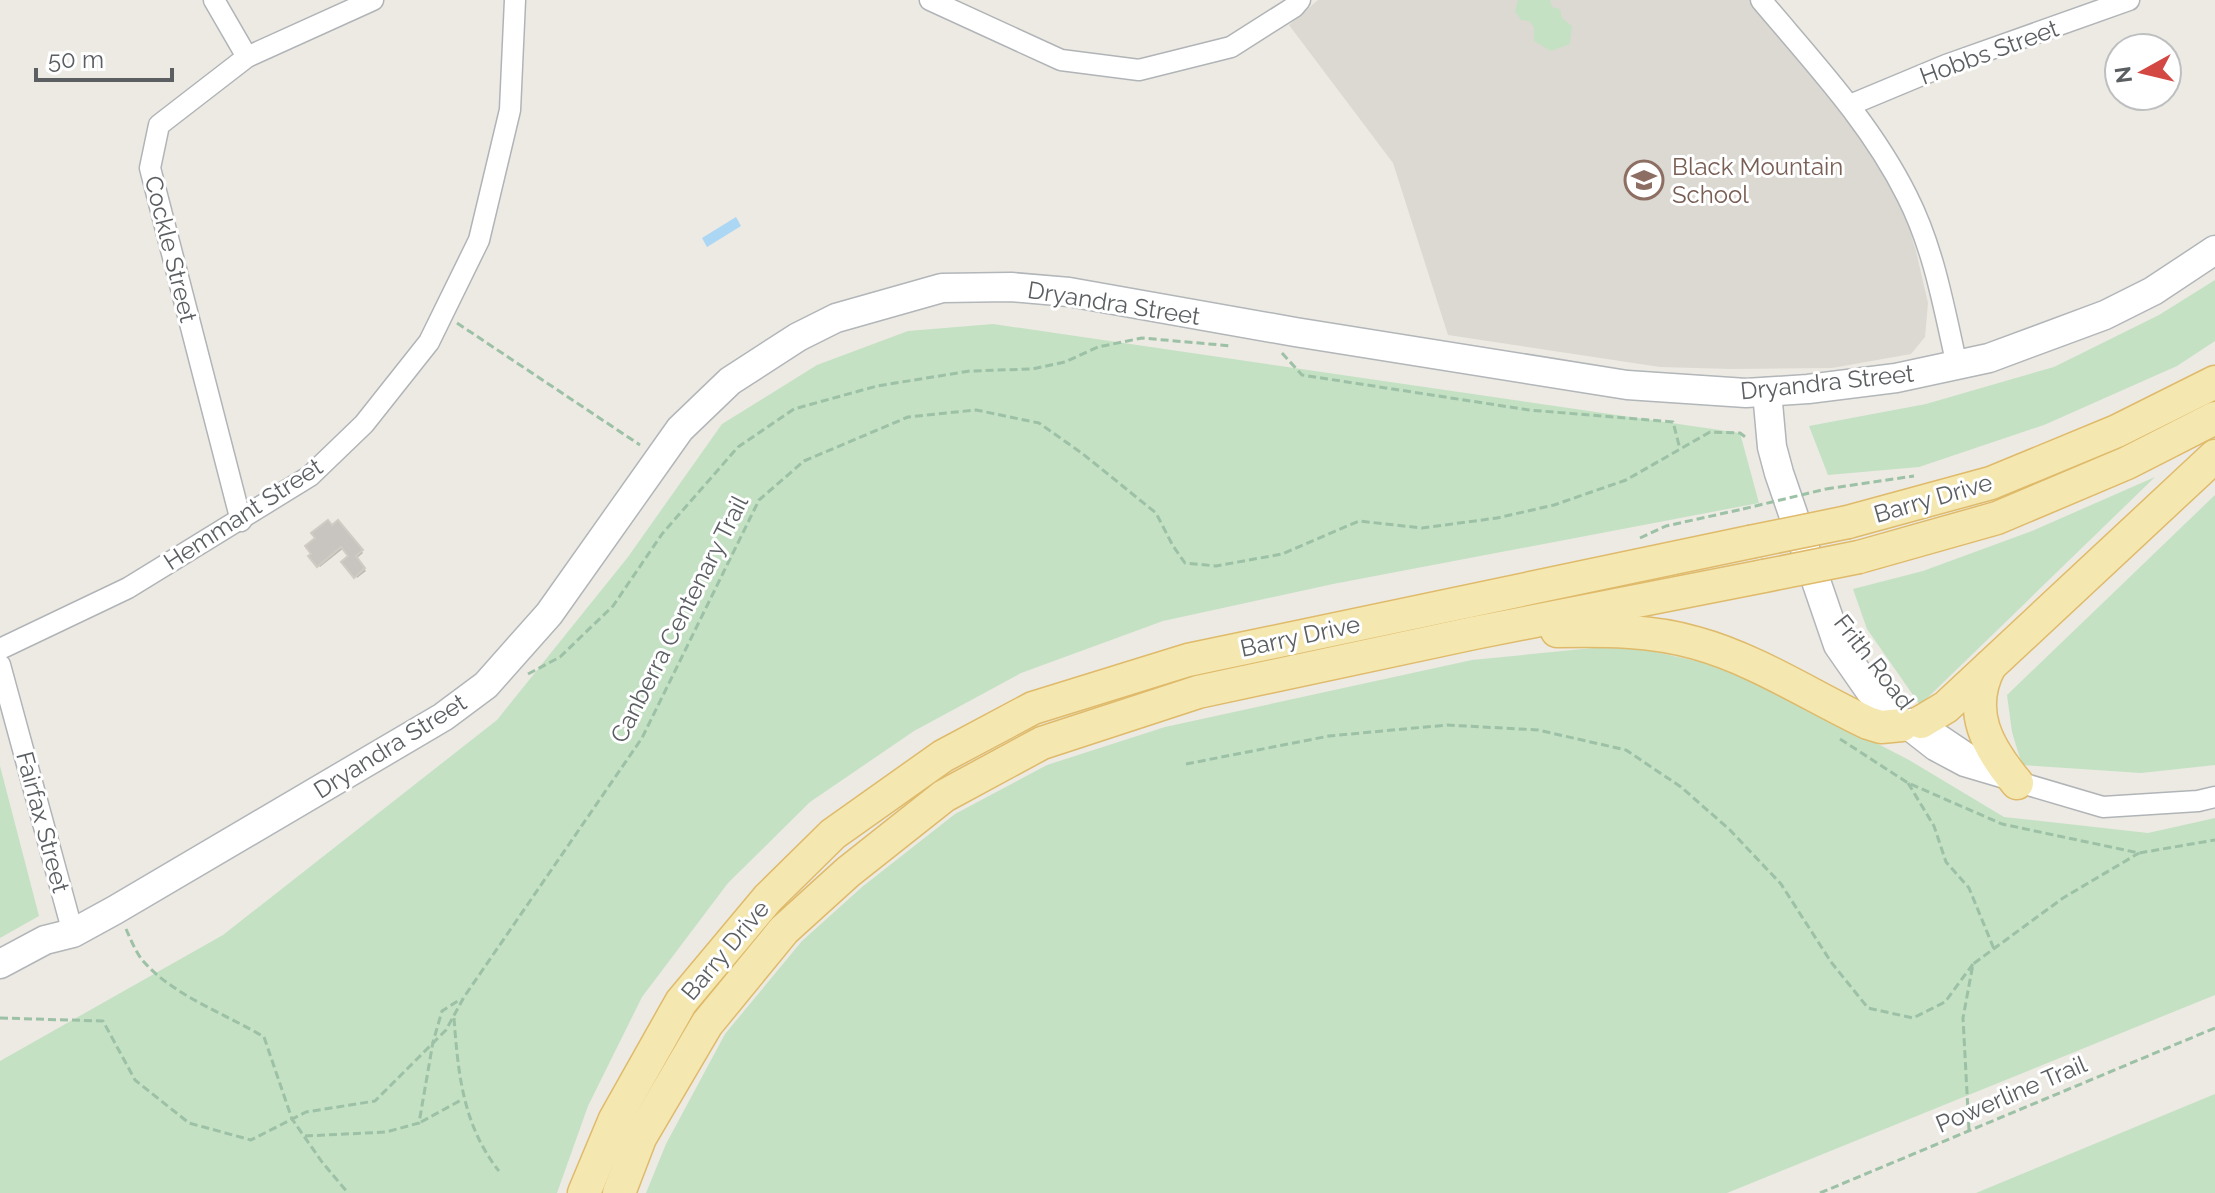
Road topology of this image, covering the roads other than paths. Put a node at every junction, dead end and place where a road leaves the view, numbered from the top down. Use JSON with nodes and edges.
{"nodes":[{"id":1,"x":214,"y":0,"type":"edge"},
{"id":2,"x":373,"y":0,"type":"edge"},
{"id":3,"x":515,"y":0,"type":"edge"},
{"id":4,"x":930,"y":0,"type":"edge"},
{"id":5,"x":1300,"y":0,"type":"edge"},
{"id":6,"x":1761,"y":0,"type":"edge"},
{"id":7,"x":2129,"y":0,"type":"edge"},
{"id":8,"x":247,"y":57,"type":"junction"},
{"id":9,"x":1850,"y":105,"type":"junction"},
{"id":10,"x":2215,"y":250,"type":"edge"},
{"id":11,"x":1957,"y":366,"type":"junction"},
{"id":12,"x":2215,"y":382,"type":"edge"},
{"id":13,"x":1767,"y":392,"type":"junction"},
{"id":14,"x":2215,"y":418,"type":"edge"},
{"id":15,"x":2215,"y":456,"type":"edge"},
{"id":16,"x":241,"y":521,"type":"junction"},
{"id":17,"x":1474,"y":633,"type":"junction"},
{"id":18,"x":0,"y":649,"type":"edge"},
{"id":19,"x":0,"y":665,"type":"edge"},
{"id":20,"x":1990,"y":666,"type":"junction"},
{"id":21,"x":1911,"y":723,"type":"junction"},
{"id":22,"x":2017,"y":783,"type":"junction"},
{"id":23,"x":2215,"y":797,"type":"edge"},
{"id":24,"x":73,"y":933,"type":"junction"},
{"id":25,"x":0,"y":964,"type":"edge"},
{"id":26,"x":0,"y":985,"type":"edge"},
{"id":27,"x":584,"y":1193,"type":"edge"},
{"id":28,"x":619,"y":1193,"type":"edge"}],
"edges":[{"from":1,"to":8,"type":"street"},
{"from":2,"to":8,"type":"street","name":"Cockle Street"},
{"from":3,"to":16,"type":"street","name":"Hemmant Street"},
{"from":4,"to":5,"type":"street"},
{"from":6,"to":9,"type":"street"},
{"from":7,"to":9,"type":"street","name":"Hobbs Street"},
{"from":8,"to":16,"type":"street","name":"Cockle Street"},
{"from":9,"to":11,"type":"street"},
{"from":10,"to":11,"type":"street","name":"Dryandra Street"},
{"from":11,"to":13,"type":"street","name":"Dryandra Street"},
{"from":12,"to":27,"type":"main road","name":"Barry Drive","bridge":true},
{"from":13,"to":21,"type":"street","name":"Frith Road"},
{"from":13,"to":24,"type":"street","name":"Dryandra Street"},
{"from":14,"to":17,"type":"main road","name":"Barry Drive","bridge":true},
{"from":15,"to":20,"type":"main road"},
{"from":16,"to":18,"type":"street","name":"Hemmant Street"},
{"from":17,"to":21,"type":"main road"},
{"from":17,"to":28,"type":"main road","name":"Barry Drive"},
{"from":19,"to":24,"type":"street","name":"Fairfax Street"},
{"from":20,"to":21,"type":"main road"},
{"from":20,"to":22,"type":"main road"},
{"from":21,"to":22,"type":"street","name":"Frith Road"},
{"from":22,"to":23,"type":"street","name":"Frith Road"},
{"from":24,"to":25,"type":"street","name":"Dryandra Street"},
{"from":24,"to":26,"type":"street","name":"Dryandra Street"}]}
